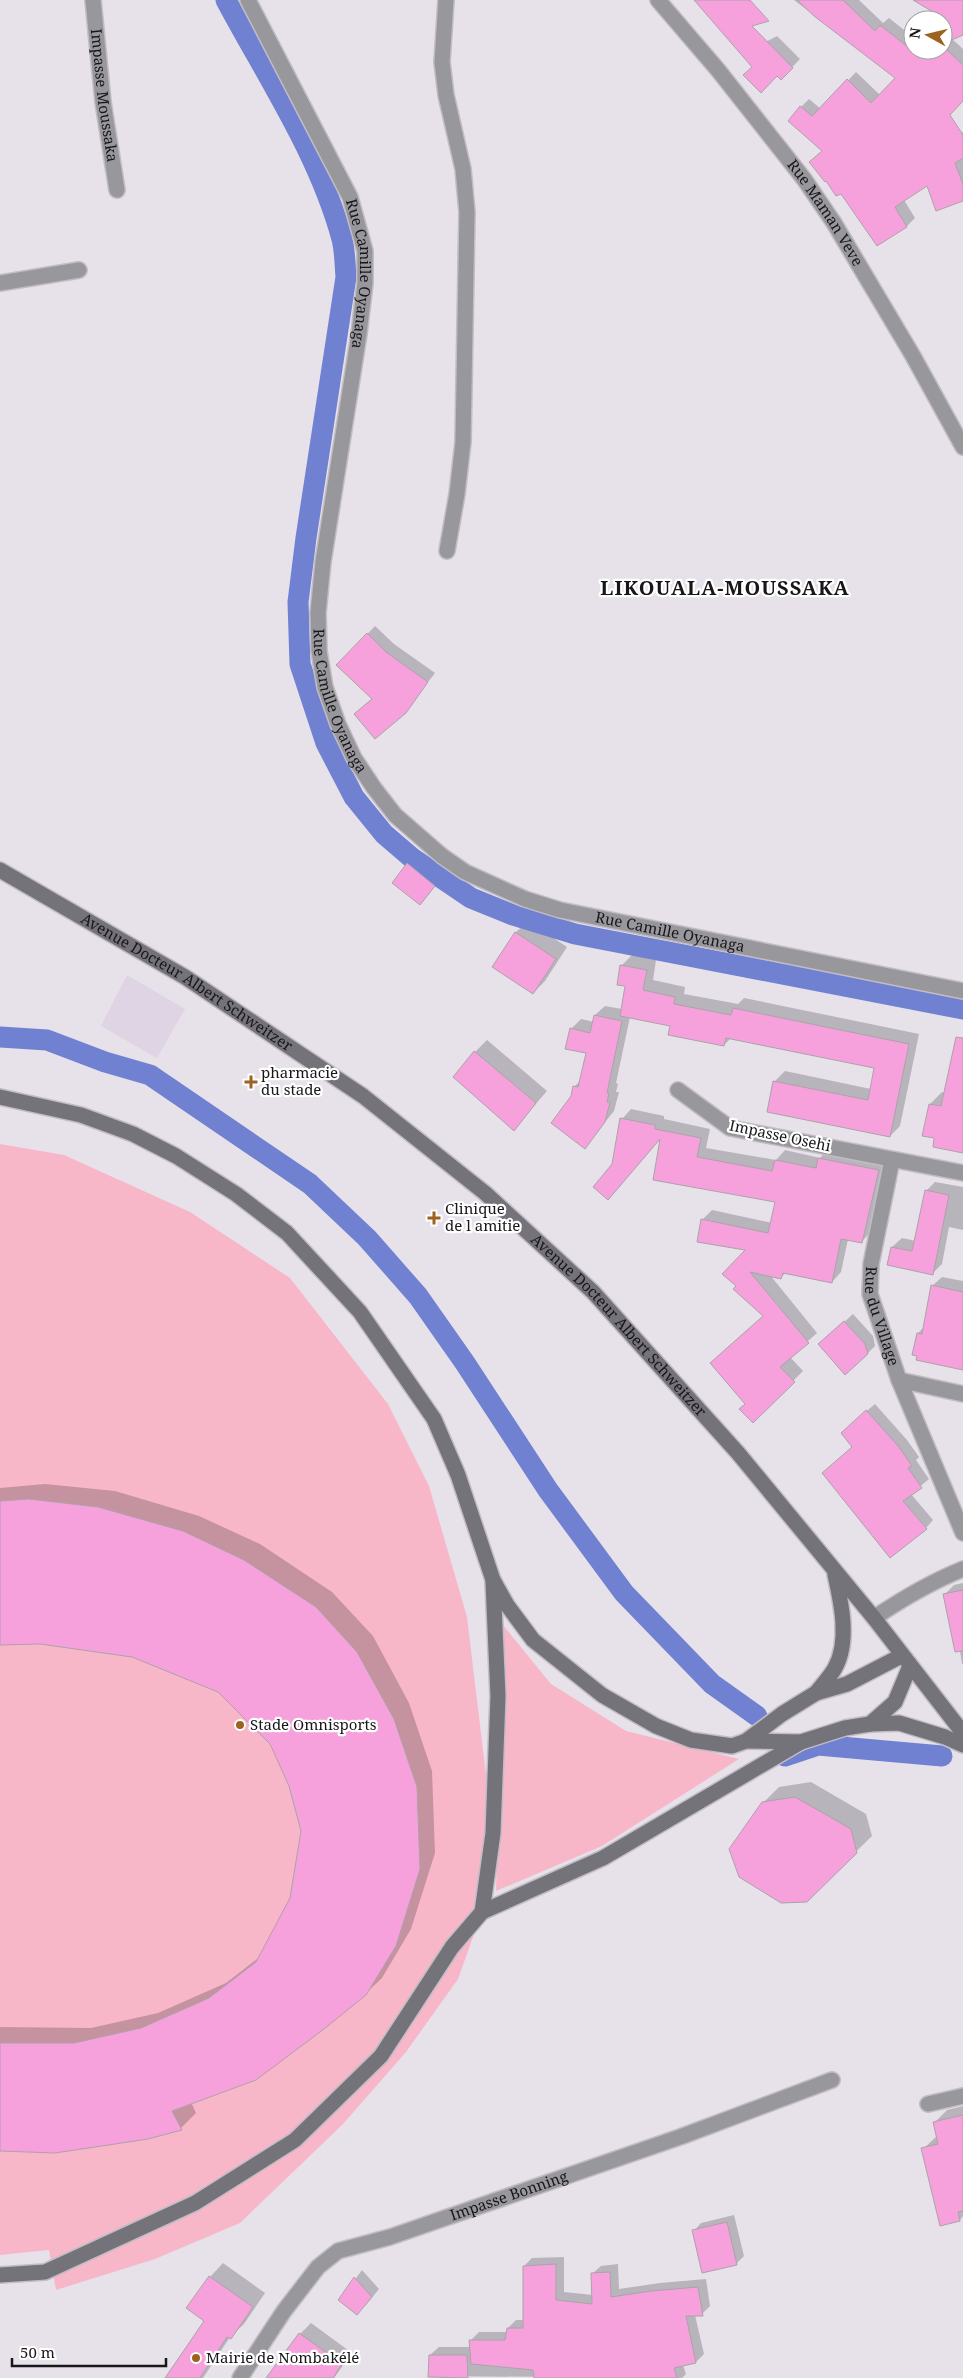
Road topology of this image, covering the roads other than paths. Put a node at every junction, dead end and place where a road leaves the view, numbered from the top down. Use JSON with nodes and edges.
{"nodes":[{"id":1,"x":93,"y":0,"type":"edge"},
{"id":2,"x":248,"y":0,"type":"edge"},
{"id":3,"x":446,"y":0,"type":"edge"},
{"id":4,"x":658,"y":0,"type":"edge"},
{"id":5,"x":117,"y":190,"type":"dead end"},
{"id":6,"x":79,"y":270,"type":"dead end"},
{"id":7,"x":0,"y":283,"type":"edge"},
{"id":8,"x":963,"y":447,"type":"edge"},
{"id":9,"x":447,"y":551,"type":"dead end"},
{"id":10,"x":0,"y":870,"type":"edge"},
{"id":11,"x":963,"y":991,"type":"edge"},
{"id":12,"x":678,"y":1090,"type":"dead end"},
{"id":13,"x":0,"y":1097,"type":"edge"},
{"id":14,"x":892,"y":1160,"type":"junction"},
{"id":15,"x":963,"y":1173,"type":"edge"},
{"id":16,"x":899,"y":1380,"type":"junction"},
{"id":17,"x":963,"y":1394,"type":"edge"},
{"id":18,"x":963,"y":1533,"type":"edge"},
{"id":19,"x":963,"y":1569,"type":"edge"},
{"id":20,"x":834,"y":1571,"type":"junction"},
{"id":21,"x":493,"y":1580,"type":"junction"},
{"id":22,"x":874,"y":1618,"type":"junction"},
{"id":23,"x":906,"y":1661,"type":"junction"},
{"id":24,"x":816,"y":1693,"type":"junction"},
{"id":25,"x":870,"y":1724,"type":"junction"},
{"id":26,"x":963,"y":1733,"type":"edge"},
{"id":27,"x":746,"y":1741,"type":"junction"},
{"id":28,"x":801,"y":1742,"type":"junction"},
{"id":29,"x":963,"y":1745,"type":"edge"},
{"id":30,"x":482,"y":1912,"type":"junction"},
{"id":31,"x":832,"y":2080,"type":"dead end"},
{"id":32,"x":963,"y":2096,"type":"edge"},
{"id":33,"x":928,"y":2104,"type":"dead end"},
{"id":34,"x":0,"y":2276,"type":"edge"},
{"id":35,"x":240,"y":2378,"type":"edge"}],
"edges":[{"from":1,"to":5,"type":"street","name":"Impasse Moussaka"},
{"from":2,"to":11,"type":"street","name":"Rue Camille Oyanaga"},
{"from":3,"to":9,"type":"street"},
{"from":4,"to":8,"type":"street","name":"Rue Maman Veve"},
{"from":6,"to":7,"type":"street"},
{"from":10,"to":20,"type":"main road","name":"Avenue Docteur Albert Schweitzer"},
{"from":12,"to":14,"type":"street","name":"Impasse Osehi"},
{"from":13,"to":21,"type":"main road"},
{"from":14,"to":15,"type":"street"},
{"from":14,"to":16,"type":"street","name":"Rue du Village"},
{"from":16,"to":17,"type":"street"},
{"from":16,"to":18,"type":"street","name":"Rue du Village"},
{"from":19,"to":22,"type":"street"},
{"from":20,"to":22,"type":"main road","name":"Avenue Docteur Albert Schweitzer"},
{"from":20,"to":24,"type":"main road"},
{"from":21,"to":27,"type":"main road"},
{"from":21,"to":30,"type":"main road"},
{"from":22,"to":23,"type":"main road","name":"Avenue Docteur Albert Schweitzer"},
{"from":23,"to":24,"type":"main road"},
{"from":23,"to":25,"type":"main road"},
{"from":23,"to":26,"type":"main road","name":"Avenue Docteur Albert Schweitzer"},
{"from":24,"to":27,"type":"main road"},
{"from":25,"to":28,"type":"main road"},
{"from":25,"to":29,"type":"main road"},
{"from":27,"to":28,"type":"main road"},
{"from":28,"to":30,"type":"main road"},
{"from":30,"to":34,"type":"main road"},
{"from":31,"to":35,"type":"street","name":"Impasse Bonning"},
{"from":32,"to":33,"type":"street"}]}
